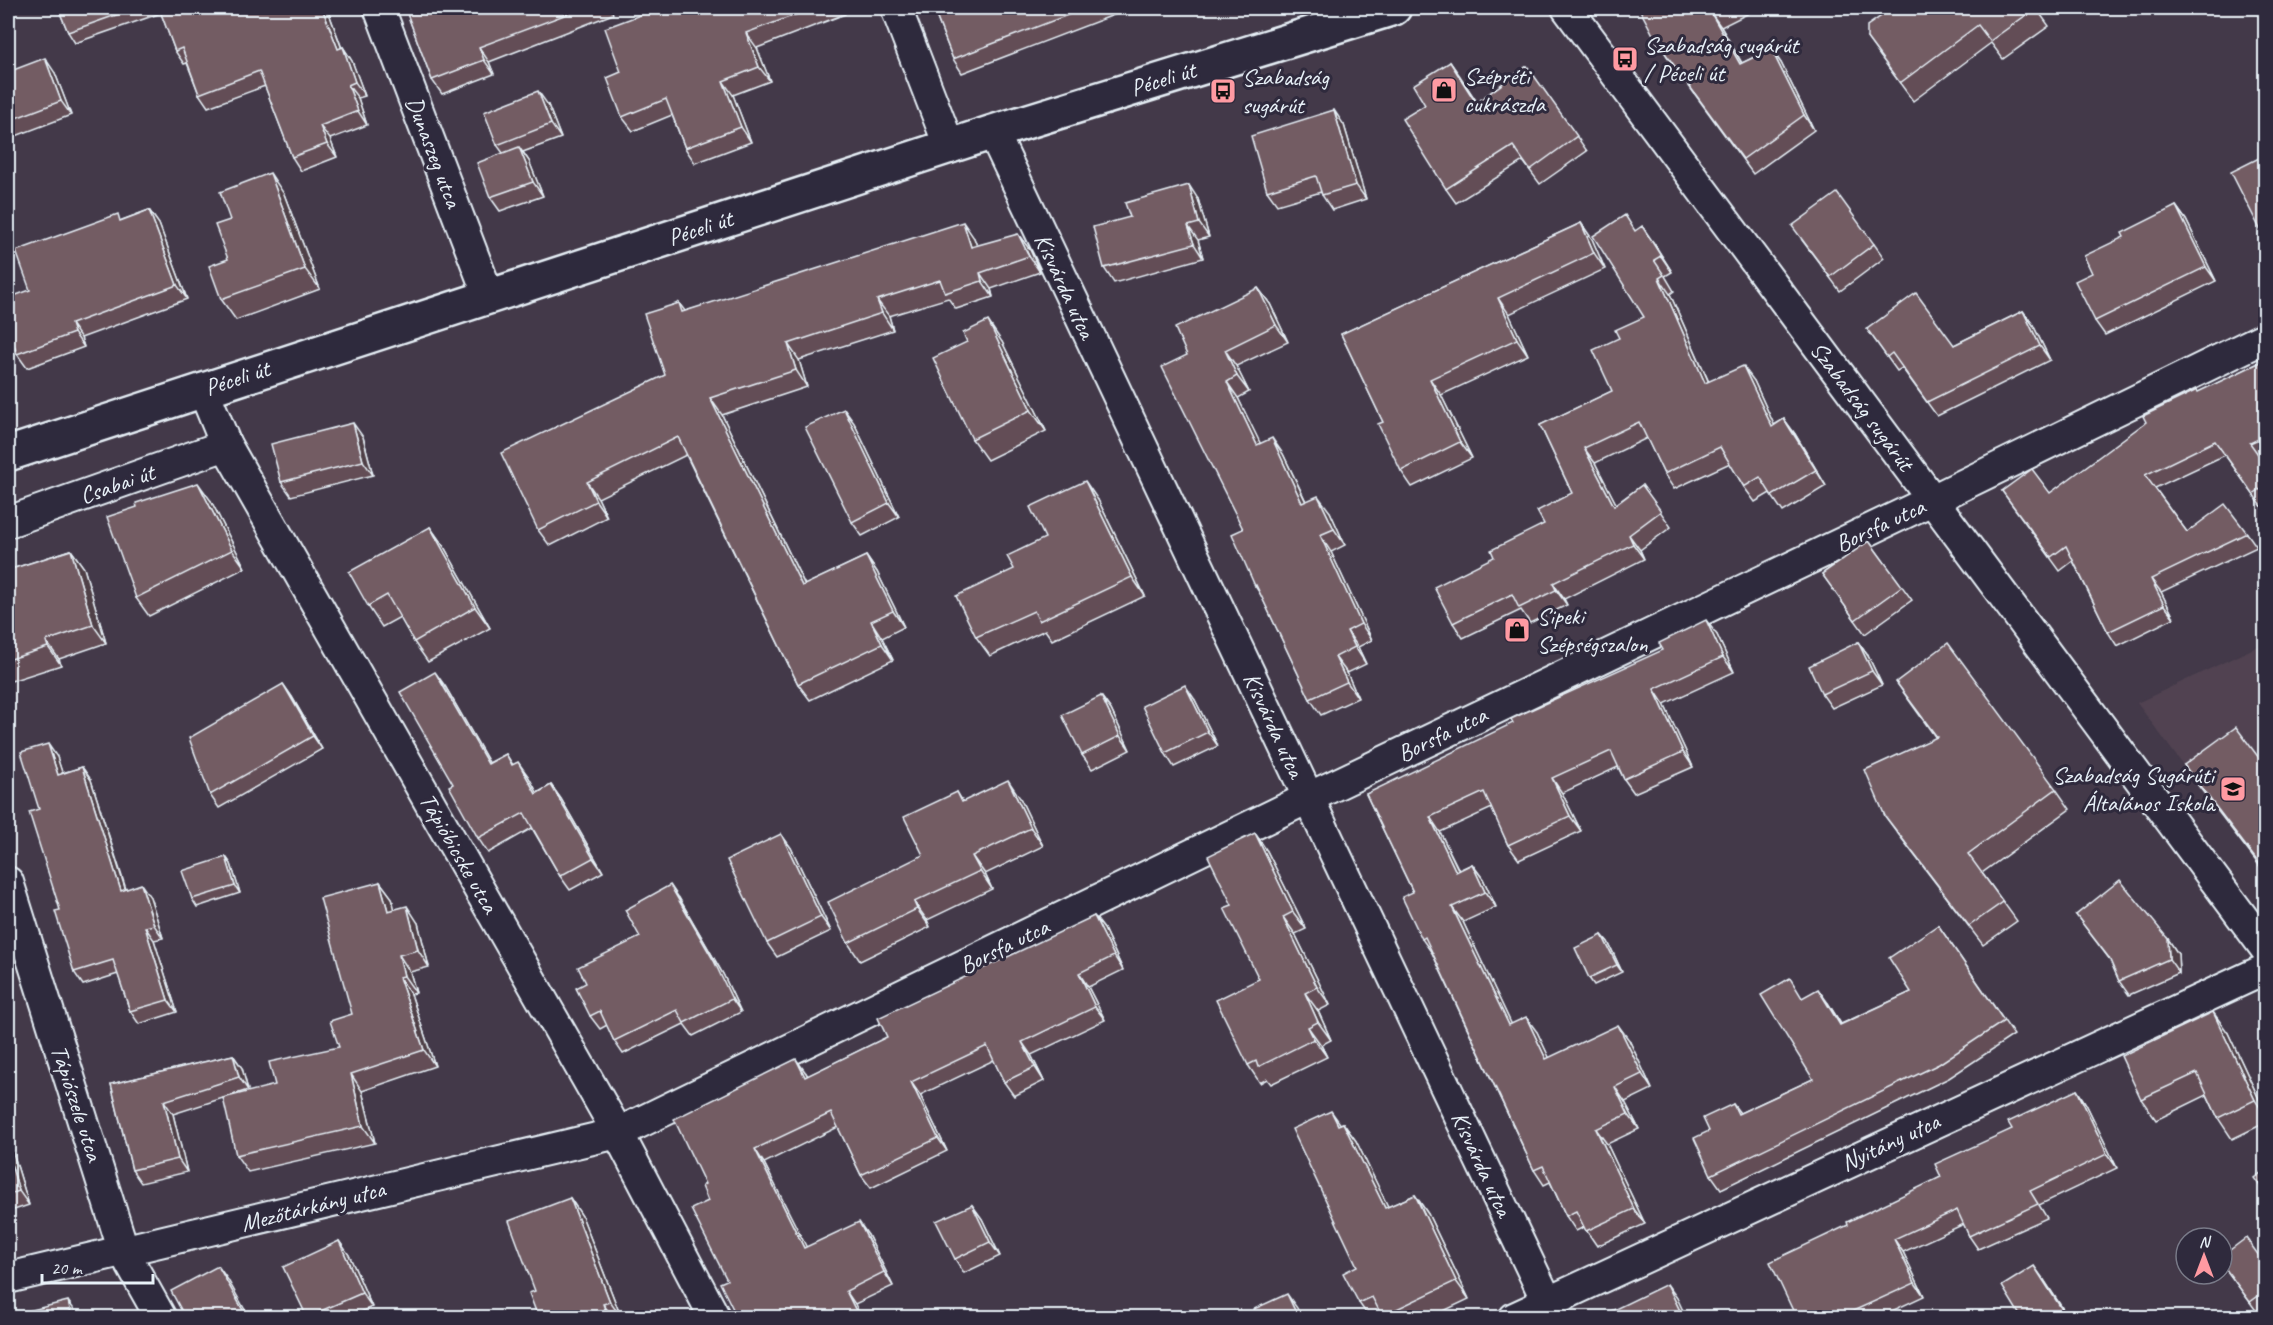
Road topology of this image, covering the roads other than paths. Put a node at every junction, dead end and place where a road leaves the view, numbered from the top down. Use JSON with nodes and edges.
{"nodes":[{"id":1,"x":379,"y":8,"type":"edge"},
{"id":2,"x":896,"y":8,"type":"edge"},
{"id":3,"x":1394,"y":8,"type":"edge"},
{"id":4,"x":1567,"y":8,"type":"edge"},
{"id":5,"x":993,"y":132,"type":"junction"},
{"id":6,"x":950,"y":148,"type":"junction"},
{"id":7,"x":489,"y":297,"type":"junction"},
{"id":8,"x":2265,"y":337,"type":"edge"},
{"id":9,"x":203,"y":389,"type":"junction"},
{"id":10,"x":226,"y":445,"type":"junction"},
{"id":11,"x":8,"y":454,"type":"edge"},
{"id":12,"x":1932,"y":500,"type":"junction"},
{"id":13,"x":8,"y":522,"type":"edge"},
{"id":14,"x":1308,"y":798,"type":"junction"},
{"id":15,"x":8,"y":882,"type":"edge"},
{"id":16,"x":2265,"y":949,"type":"edge"},
{"id":17,"x":2265,"y":969,"type":"edge"},
{"id":18,"x":618,"y":1133,"type":"junction"},
{"id":19,"x":124,"y":1252,"type":"junction"},
{"id":20,"x":8,"y":1278,"type":"edge"},
{"id":21,"x":1551,"y":1309,"type":"edge"},
{"id":22,"x":160,"y":1317,"type":"edge"},
{"id":23,"x":715,"y":1317,"type":"edge"},
{"id":24,"x":1514,"y":1317,"type":"edge"}],
"edges":[{"from":1,"to":7,"type":"street","name":"Dunaszeg utca"},
{"from":2,"to":6,"type":"street"},
{"from":3,"to":5,"type":"main road","name":"Péceli út"},
{"from":4,"to":12,"type":"street","name":"Szabadság sugárút"},
{"from":5,"to":6,"type":"main road","name":"Péceli út"},
{"from":5,"to":14,"type":"street","name":"Kisvárda utca"},
{"from":6,"to":7,"type":"main road","name":"Péceli út"},
{"from":7,"to":9,"type":"main road","name":"Péceli út"},
{"from":8,"to":12,"type":"street","name":"Borsfa utca"},
{"from":9,"to":10,"type":"street","name":"Tápióbicske utca"},
{"from":9,"to":11,"type":"main road","name":"Péceli út"},
{"from":10,"to":13,"type":"street","name":"Csabai út"},
{"from":10,"to":18,"type":"street","name":"Tápióbicske utca"},
{"from":12,"to":14,"type":"street","name":"Borsfa utca"},
{"from":12,"to":16,"type":"street","name":"Szabadság sugárút"},
{"from":14,"to":18,"type":"street","name":"Borsfa utca"},
{"from":14,"to":21,"type":"street","name":"Kisvárda utca"},
{"from":15,"to":19,"type":"street","name":"Tápiószele utca"},
{"from":17,"to":21,"type":"street","name":"Nyitány utca"},
{"from":18,"to":19,"type":"street","name":"Mezőtárkány utca"},
{"from":18,"to":23,"type":"street","name":"Tápióbicske utca"},
{"from":19,"to":20,"type":"street","name":"Mezőtárkány utca"},
{"from":19,"to":22,"type":"street","name":"Tápiószele utca"},
{"from":21,"to":24,"type":"street","name":"Nyitány utca"}]}
